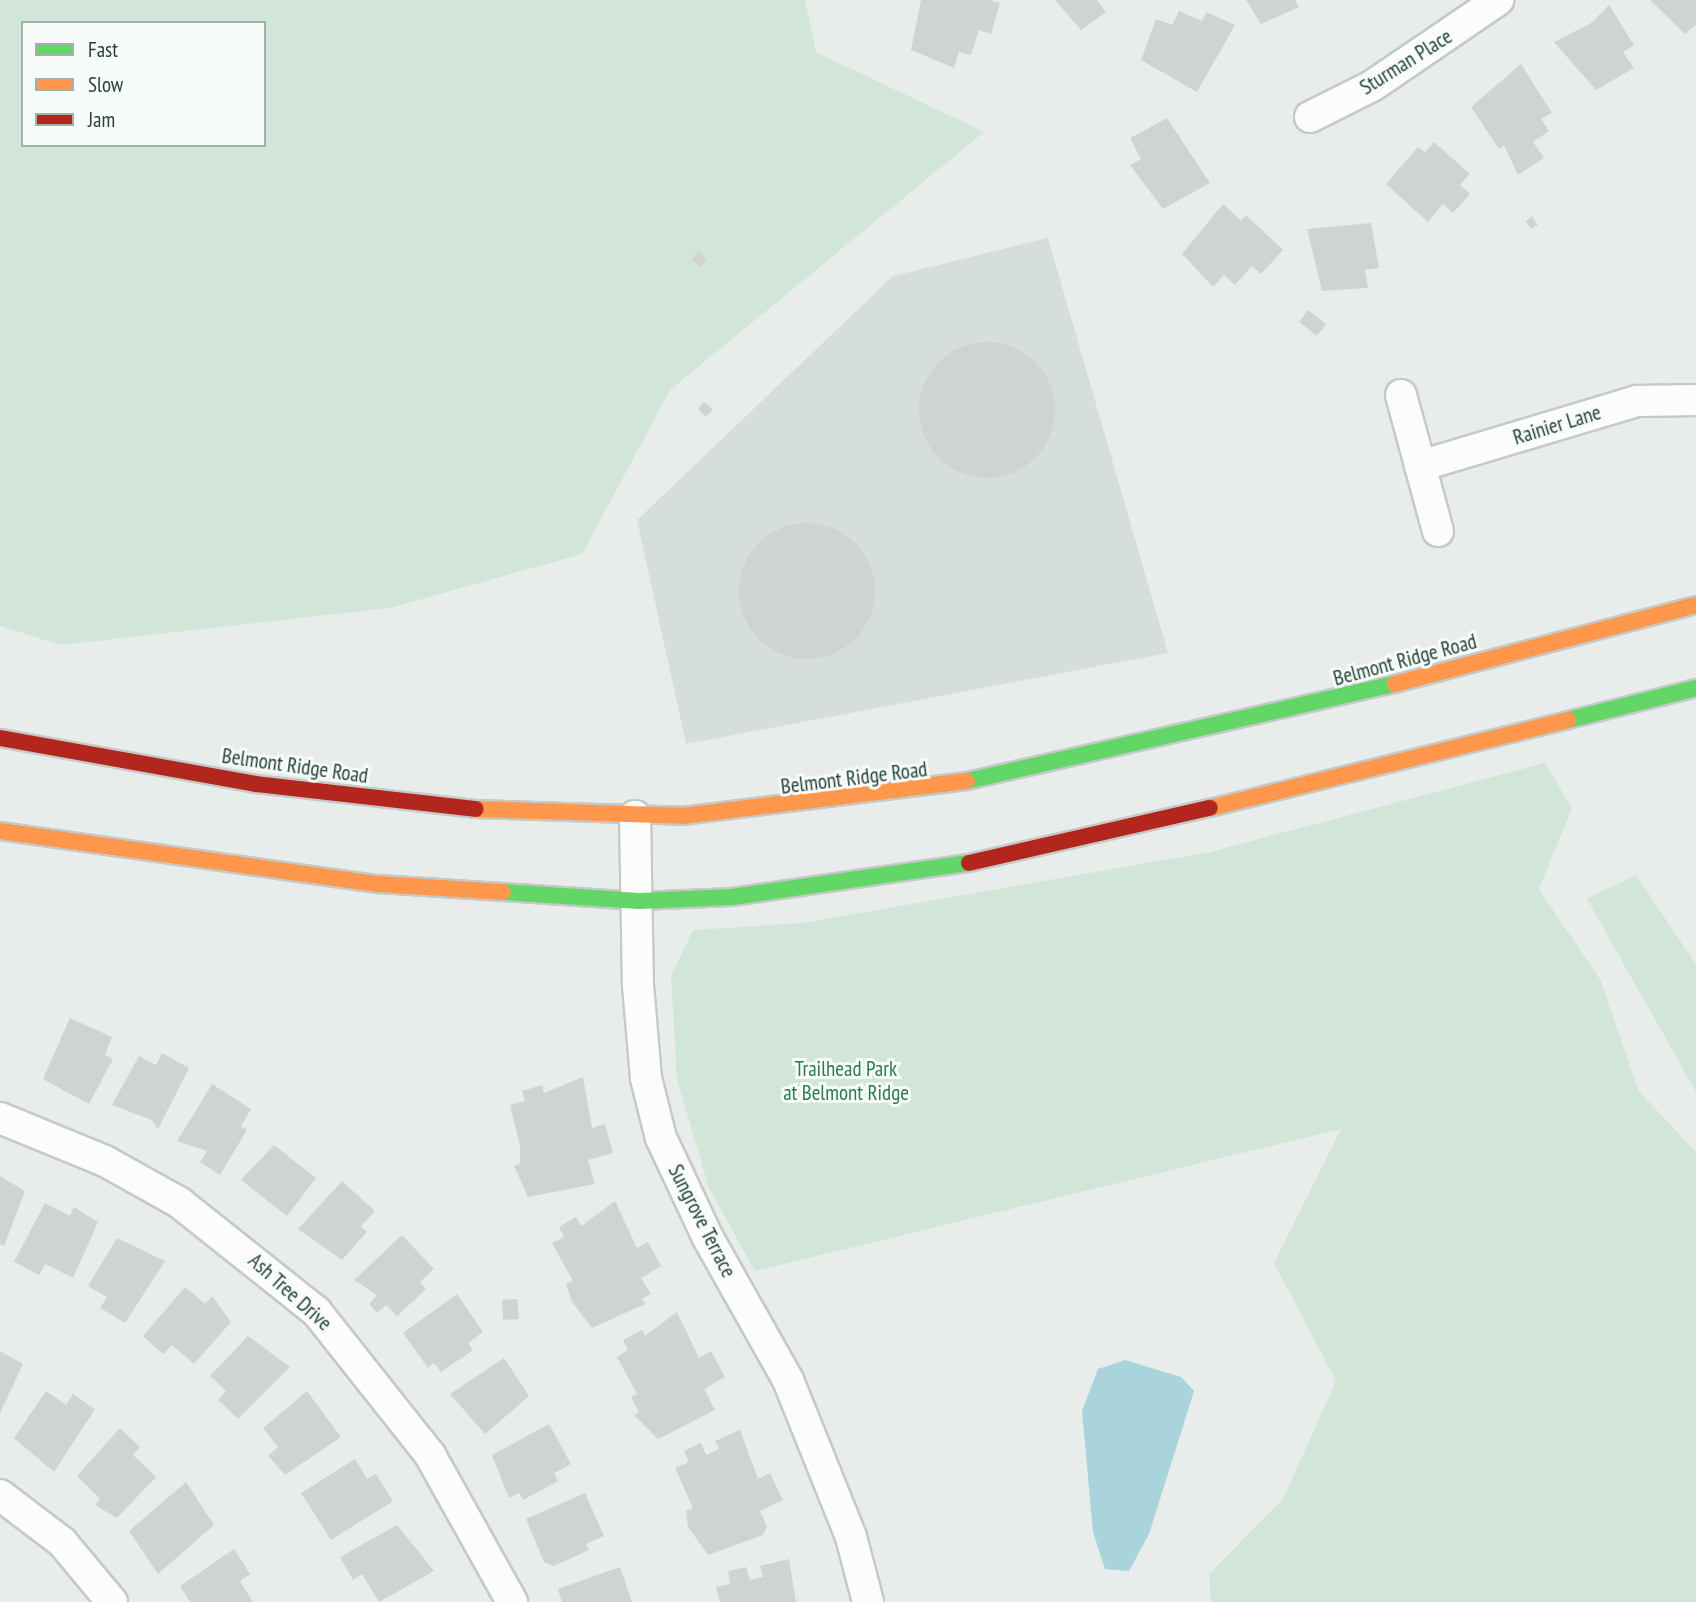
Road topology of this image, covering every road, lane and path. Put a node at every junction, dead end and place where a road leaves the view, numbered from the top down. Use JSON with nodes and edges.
{"nodes":[{"id":1,"x":1498,"y":0,"type":"edge"},
{"id":2,"x":1310,"y":117,"type":"dead end"},
{"id":3,"x":1401,"y":395,"type":"dead end"},
{"id":4,"x":1696,"y":400,"type":"edge"},
{"id":5,"x":1420,"y":466,"type":"junction"},
{"id":6,"x":1438,"y":531,"type":"dead end"},
{"id":7,"x":1696,"y":605,"type":"edge"},
{"id":8,"x":1696,"y":688,"type":"edge"},
{"id":9,"x":0,"y":738,"type":"edge"},
{"id":10,"x":635,"y":816,"type":"junction"},
{"id":11,"x":0,"y":831,"type":"edge"},
{"id":12,"x":639,"y":901,"type":"junction"},
{"id":13,"x":0,"y":1118,"type":"edge"},
{"id":14,"x":0,"y":1495,"type":"edge"},
{"id":15,"x":112,"y":1602,"type":"edge"},
{"id":16,"x":512,"y":1602,"type":"edge"},
{"id":17,"x":868,"y":1602,"type":"edge"}],
"edges":[{"from":1,"to":2,"type":"street","name":"Sturman Place"},
{"from":3,"to":5,"type":"street"},
{"from":4,"to":5,"type":"street","name":"Rainier Lane"},
{"from":5,"to":6,"type":"street"},
{"from":7,"to":10,"type":"main road","name":"Belmont Ridge Road"},
{"from":8,"to":12,"type":"main road"},
{"from":9,"to":10,"type":"main road","name":"Belmont Ridge Road"},
{"from":10,"to":12,"type":"street","name":"Sungrove Terrace"},
{"from":11,"to":12,"type":"main road"},
{"from":12,"to":17,"type":"street","name":"Sungrove Terrace"},
{"from":13,"to":16,"type":"street","name":"Ash Tree Drive"},
{"from":14,"to":15,"type":"street"}]}
